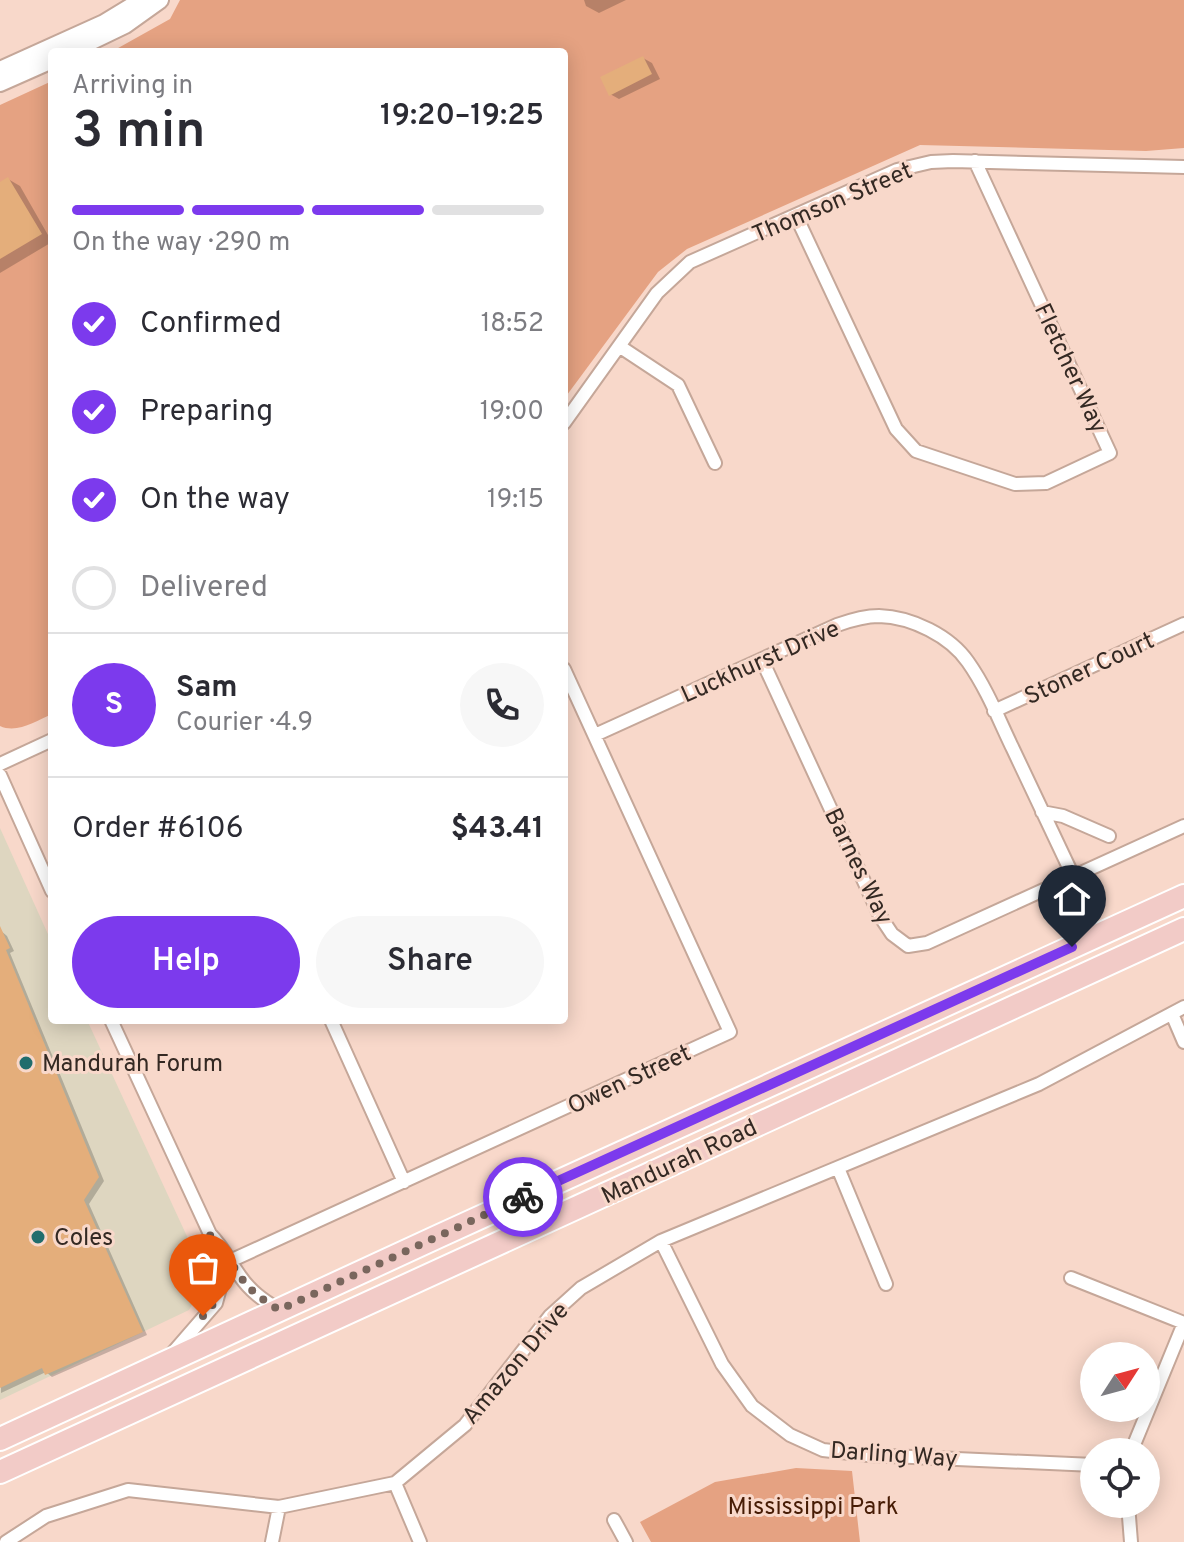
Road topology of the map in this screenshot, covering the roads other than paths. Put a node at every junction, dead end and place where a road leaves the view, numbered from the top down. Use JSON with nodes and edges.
{"nodes":[{"id":1,"x":142,"y":0,"type":"edge"},
{"id":2,"x":160,"y":0,"type":"edge"},
{"id":3,"x":48,"y":48,"type":"edge"},
{"id":4,"x":49,"y":48,"type":"edge"},
{"id":5,"x":77,"y":48,"type":"edge"},
{"id":6,"x":48,"y":62,"type":"edge"},
{"id":7,"x":0,"y":70,"type":"edge"},
{"id":8,"x":0,"y":83,"type":"edge"},
{"id":9,"x":975,"y":161,"type":"junction"},
{"id":10,"x":1184,"y":167,"type":"edge"},
{"id":11,"x":796,"y":216,"type":"junction"},
{"id":12,"x":619,"y":346,"type":"junction"},
{"id":13,"x":568,"y":417,"type":"edge"},
{"id":14,"x":715,"y":463,"type":"dead end"},
{"id":15,"x":1184,"y":624,"type":"edge"},
{"id":16,"x":762,"y":660,"type":"junction"},
{"id":17,"x":568,"y":678,"type":"edge"},
{"id":18,"x":994,"y":711,"type":"junction"},
{"id":19,"x":595,"y":735,"type":"junction"},
{"id":20,"x":48,"y":742,"type":"edge"},
{"id":21,"x":0,"y":764,"type":"edge"},
{"id":22,"x":0,"y":775,"type":"edge"},
{"id":23,"x":1042,"y":812,"type":"junction"},
{"id":24,"x":1184,"y":826,"type":"edge"},
{"id":25,"x":1109,"y":836,"type":"dead end"},
{"id":26,"x":1073,"y":876,"type":"junction"},
{"id":27,"x":48,"y":882,"type":"edge"},
{"id":28,"x":1184,"y":896,"type":"edge"},
{"id":29,"x":1184,"y":929,"type":"edge"},
{"id":30,"x":1178,"y":1011,"type":"edge"},
{"id":31,"x":113,"y":1024,"type":"edge"},
{"id":32,"x":333,"y":1024,"type":"edge"},
{"id":33,"x":1184,"y":1042,"type":"edge"},
{"id":34,"x":838,"y":1168,"type":"junction"},
{"id":35,"x":404,"y":1182,"type":"junction"},
{"id":36,"x":210,"y":1234,"type":"junction"},
{"id":37,"x":661,"y":1241,"type":"junction"},
{"id":38,"x":230,"y":1261,"type":"junction"},
{"id":39,"x":1071,"y":1278,"type":"dead end"},
{"id":40,"x":886,"y":1284,"type":"dead end"},
{"id":41,"x":279,"y":1310,"type":"junction"},
{"id":42,"x":1184,"y":1323,"type":"edge"},
{"id":43,"x":163,"y":1363,"type":"junction"},
{"id":44,"x":1137,"y":1438,"type":"edge"},
{"id":45,"x":0,"y":1439,"type":"edge"},
{"id":46,"x":1080,"y":1464,"type":"edge"},
{"id":47,"x":0,"y":1472,"type":"edge"},
{"id":48,"x":395,"y":1483,"type":"junction"},
{"id":49,"x":279,"y":1507,"type":"junction"},
{"id":50,"x":1129,"y":1518,"type":"edge"},
{"id":51,"x":614,"y":1520,"type":"dead end"},
{"id":52,"x":6,"y":1542,"type":"edge"},
{"id":53,"x":272,"y":1542,"type":"edge"},
{"id":54,"x":420,"y":1542,"type":"edge"},
{"id":55,"x":626,"y":1542,"type":"edge"},
{"id":56,"x":1131,"y":1542,"type":"edge"}],
"edges":[{"from":1,"to":4,"type":"street"},
{"from":2,"to":5,"type":"street"},
{"from":3,"to":7,"type":"street"},
{"from":6,"to":8,"type":"street"},
{"from":9,"to":10,"type":"street","name":"Thomson Street"},
{"from":9,"to":11,"type":"street","name":"Thomson Street"},
{"from":9,"to":11,"type":"street","name":"Fletcher Way"},
{"from":11,"to":12,"type":"street","name":"Thomson Street"},
{"from":12,"to":13,"type":"street","name":"Thomson Street"},
{"from":12,"to":14,"type":"street"},
{"from":15,"to":18,"type":"street","name":"Stoner Court"},
{"from":16,"to":18,"type":"street","name":"Luckhurst Drive"},
{"from":16,"to":19,"type":"street","name":"Luckhurst Drive"},
{"from":16,"to":26,"type":"street","name":"Barnes Way"},
{"from":17,"to":19,"type":"street"},
{"from":18,"to":23,"type":"street","name":"Luckhurst Drive"},
{"from":19,"to":35,"type":"street","name":"Owen Street"},
{"from":20,"to":21,"type":"street"},
{"from":22,"to":27,"type":"street"},
{"from":23,"to":25,"type":"street"},
{"from":23,"to":26,"type":"street","name":"Luckhurst Drive"},
{"from":24,"to":26,"type":"street"},
{"from":28,"to":41,"type":"highway","name":"Mandurah Road"},
{"from":29,"to":47,"type":"highway","name":"Mandurah Road"},
{"from":30,"to":33,"type":"street"},
{"from":30,"to":34,"type":"street","name":"Amazon Drive"},
{"from":31,"to":36,"type":"street"},
{"from":32,"to":35,"type":"street"},
{"from":34,"to":37,"type":"street","name":"Amazon Drive"},
{"from":34,"to":40,"type":"street"},
{"from":35,"to":38,"type":"street","name":"Owen Street"},
{"from":36,"to":38,"type":"street"},
{"from":36,"to":43,"type":"street"},
{"from":37,"to":46,"type":"street","name":"Darling Way"},
{"from":37,"to":48,"type":"street","name":"Amazon Drive"},
{"from":38,"to":41,"type":"street"},
{"from":39,"to":42,"type":"street"},
{"from":41,"to":43,"type":"highway","name":"Mandurah Road"},
{"from":42,"to":44,"type":"street"},
{"from":43,"to":45,"type":"highway","name":"Mandurah Road"},
{"from":48,"to":49,"type":"street","name":"Amazon Drive"},
{"from":48,"to":54,"type":"street"},
{"from":49,"to":52,"type":"street","name":"Amazon Drive"},
{"from":49,"to":53,"type":"street"},
{"from":50,"to":56,"type":"street"},
{"from":51,"to":55,"type":"street"}]}
